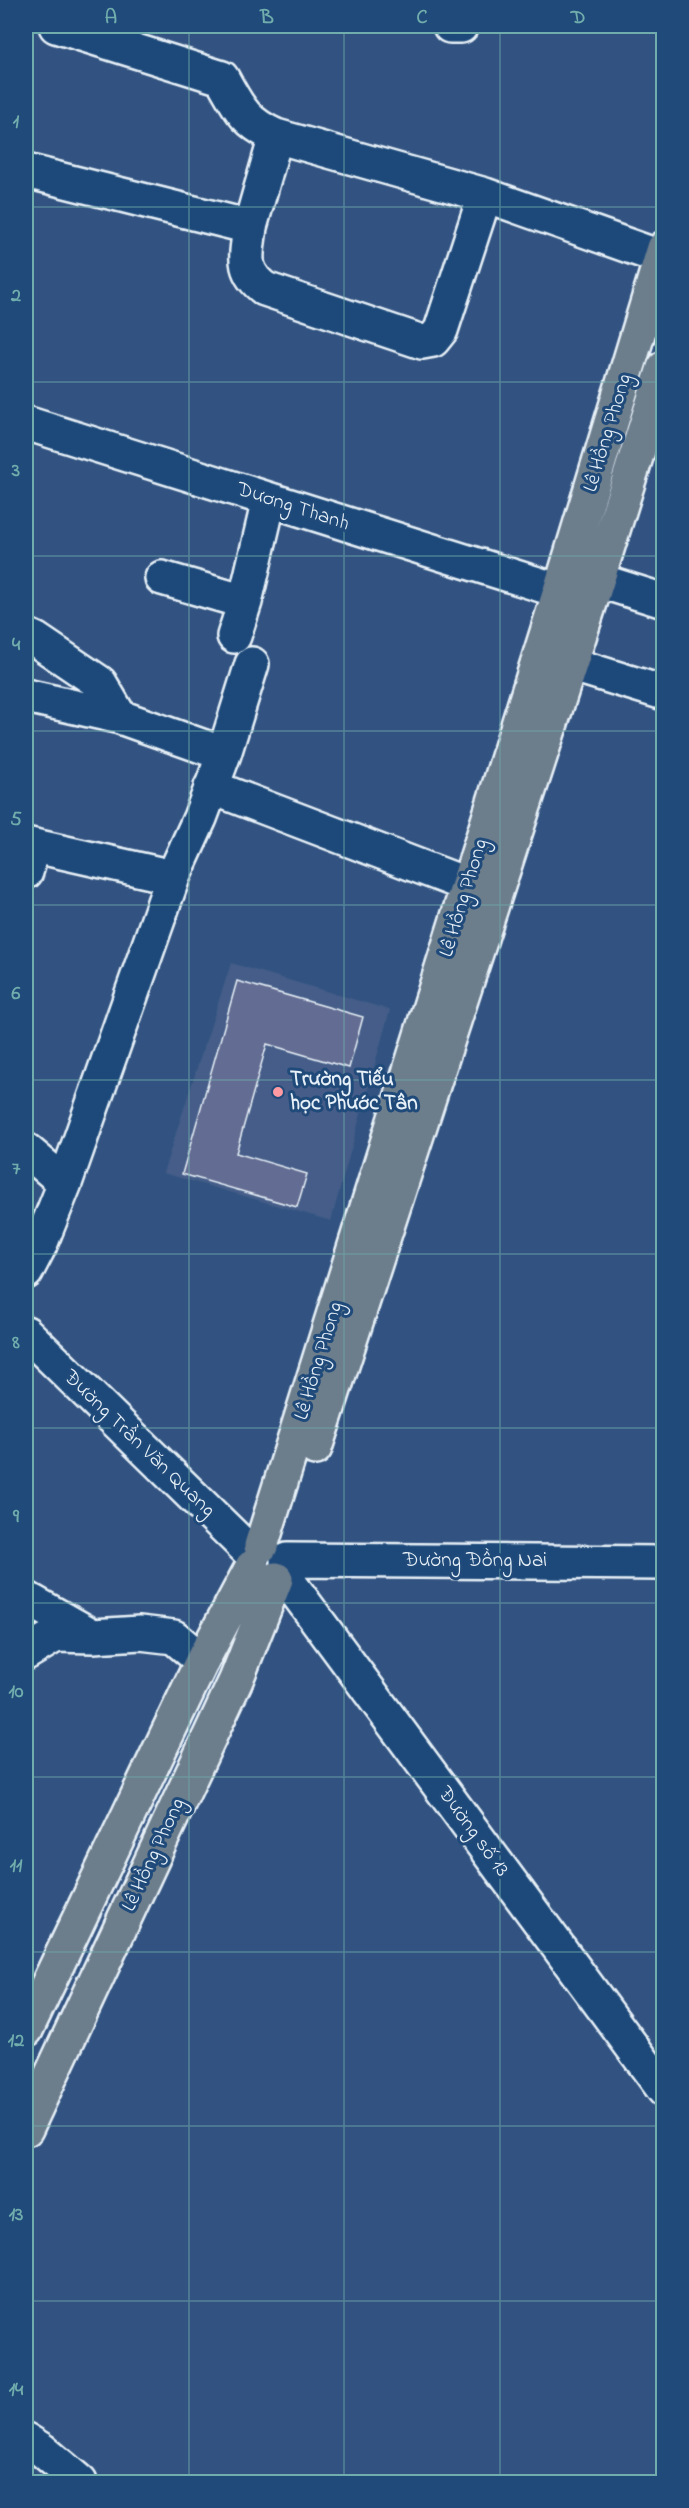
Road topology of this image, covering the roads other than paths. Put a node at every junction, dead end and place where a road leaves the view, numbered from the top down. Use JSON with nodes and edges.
{"nodes":[{"id":1,"x":56,"y":26,"type":"edge"},
{"id":2,"x":450,"y":26,"type":"edge"},
{"id":3,"x":461,"y":26,"type":"edge"},
{"id":4,"x":276,"y":135,"type":"junction"},
{"id":5,"x":26,"y":171,"type":"edge"},
{"id":6,"x":485,"y":195,"type":"junction"},
{"id":7,"x":250,"y":226,"type":"junction"},
{"id":8,"x":662,"y":252,"type":"edge"},
{"id":9,"x":663,"y":368,"type":"edge"},
{"id":10,"x":26,"y":423,"type":"edge"},
{"id":11,"x":269,"y":500,"type":"junction"},
{"id":12,"x":162,"y":578,"type":"dead end"},
{"id":13,"x":583,"y":590,"type":"junction"},
{"id":14,"x":663,"y":601,"type":"edge"},
{"id":15,"x":245,"y":602,"type":"junction"},
{"id":16,"x":26,"y":635,"type":"edge"},
{"id":17,"x":234,"y":636,"type":"dead end"},
{"id":18,"x":252,"y":664,"type":"dead end"},
{"id":19,"x":570,"y":664,"type":"junction"},
{"id":20,"x":663,"y":693,"type":"edge"},
{"id":21,"x":26,"y":696,"type":"edge"},
{"id":22,"x":120,"y":717,"type":"junction"},
{"id":23,"x":224,"y":754,"type":"junction"},
{"id":24,"x":211,"y":787,"type":"junction"},
{"id":25,"x":28,"y":854,"type":"edge"},
{"id":26,"x":173,"y":877,"type":"junction"},
{"id":27,"x":468,"y":885,"type":"junction"},
{"id":28,"x":26,"y":1150,"type":"edge"},
{"id":29,"x":65,"y":1183,"type":"junction"},
{"id":30,"x":26,"y":1272,"type":"edge"},
{"id":31,"x":26,"y":1333,"type":"edge"},
{"id":32,"x":271,"y":1562,"type":"junction"},
{"id":33,"x":663,"y":1563,"type":"edge"},
{"id":34,"x":26,"y":1598,"type":"edge"},
{"id":35,"x":93,"y":1636,"type":"junction"},
{"id":36,"x":26,"y":1653,"type":"edge"},
{"id":37,"x":202,"y":1661,"type":"junction"},
{"id":38,"x":26,"y":2030,"type":"edge"},
{"id":39,"x":663,"y":2090,"type":"edge"},
{"id":40,"x":26,"y":2129,"type":"edge"},
{"id":41,"x":26,"y":2440,"type":"edge"},
{"id":42,"x":81,"y":2482,"type":"edge"}],
"edges":[{"from":1,"to":4,"type":"street"},
{"from":2,"to":3,"type":"street"},
{"from":4,"to":6,"type":"street"},
{"from":4,"to":7,"type":"street"},
{"from":5,"to":7,"type":"street"},
{"from":6,"to":7,"type":"street"},
{"from":6,"to":8,"type":"street"},
{"from":8,"to":13,"type":"main road","name":"Lê Hồng Phong"},
{"from":9,"to":13,"type":"main road","name":"Lê Hồng Phong"},
{"from":10,"to":11,"type":"street","name":"Dương Thanh"},
{"from":11,"to":13,"type":"street","name":"Dương Thanh"},
{"from":11,"to":15,"type":"street"},
{"from":12,"to":15,"type":"street"},
{"from":13,"to":14,"type":"street","name":"Dương Thanh"},
{"from":13,"to":19,"type":"main road","name":"Lê Hồng Phong"},
{"from":13,"to":27,"type":"main road","name":"Lê Hồng Phong"},
{"from":15,"to":17,"type":"street"},
{"from":16,"to":22,"type":"street"},
{"from":18,"to":23,"type":"street"},
{"from":19,"to":20,"type":"street"},
{"from":19,"to":32,"type":"main road","name":"Lê Hồng Phong"},
{"from":21,"to":22,"type":"street"},
{"from":22,"to":23,"type":"street"},
{"from":23,"to":24,"type":"street"},
{"from":24,"to":26,"type":"street"},
{"from":24,"to":27,"type":"street"},
{"from":25,"to":26,"type":"street"},
{"from":26,"to":29,"type":"street"},
{"from":27,"to":32,"type":"main road","name":"Lê Hồng Phong"},
{"from":28,"to":29,"type":"street"},
{"from":29,"to":30,"type":"street"},
{"from":31,"to":32,"type":"street","name":"Đường Trần Văn Quang"},
{"from":32,"to":33,"type":"street","name":"Đường Đồng Nai"},
{"from":32,"to":37,"type":"main road","name":"Lê Hồng Phong"},
{"from":32,"to":39,"type":"street","name":"Đường số 13"},
{"from":32,"to":40,"type":"main road","name":"Lê Hồng Phong"},
{"from":34,"to":35,"type":"street"},
{"from":35,"to":36,"type":"street"},
{"from":35,"to":37,"type":"street"},
{"from":37,"to":38,"type":"main road","name":"Lê Hồng Phong"},
{"from":41,"to":42,"type":"street"}]}
